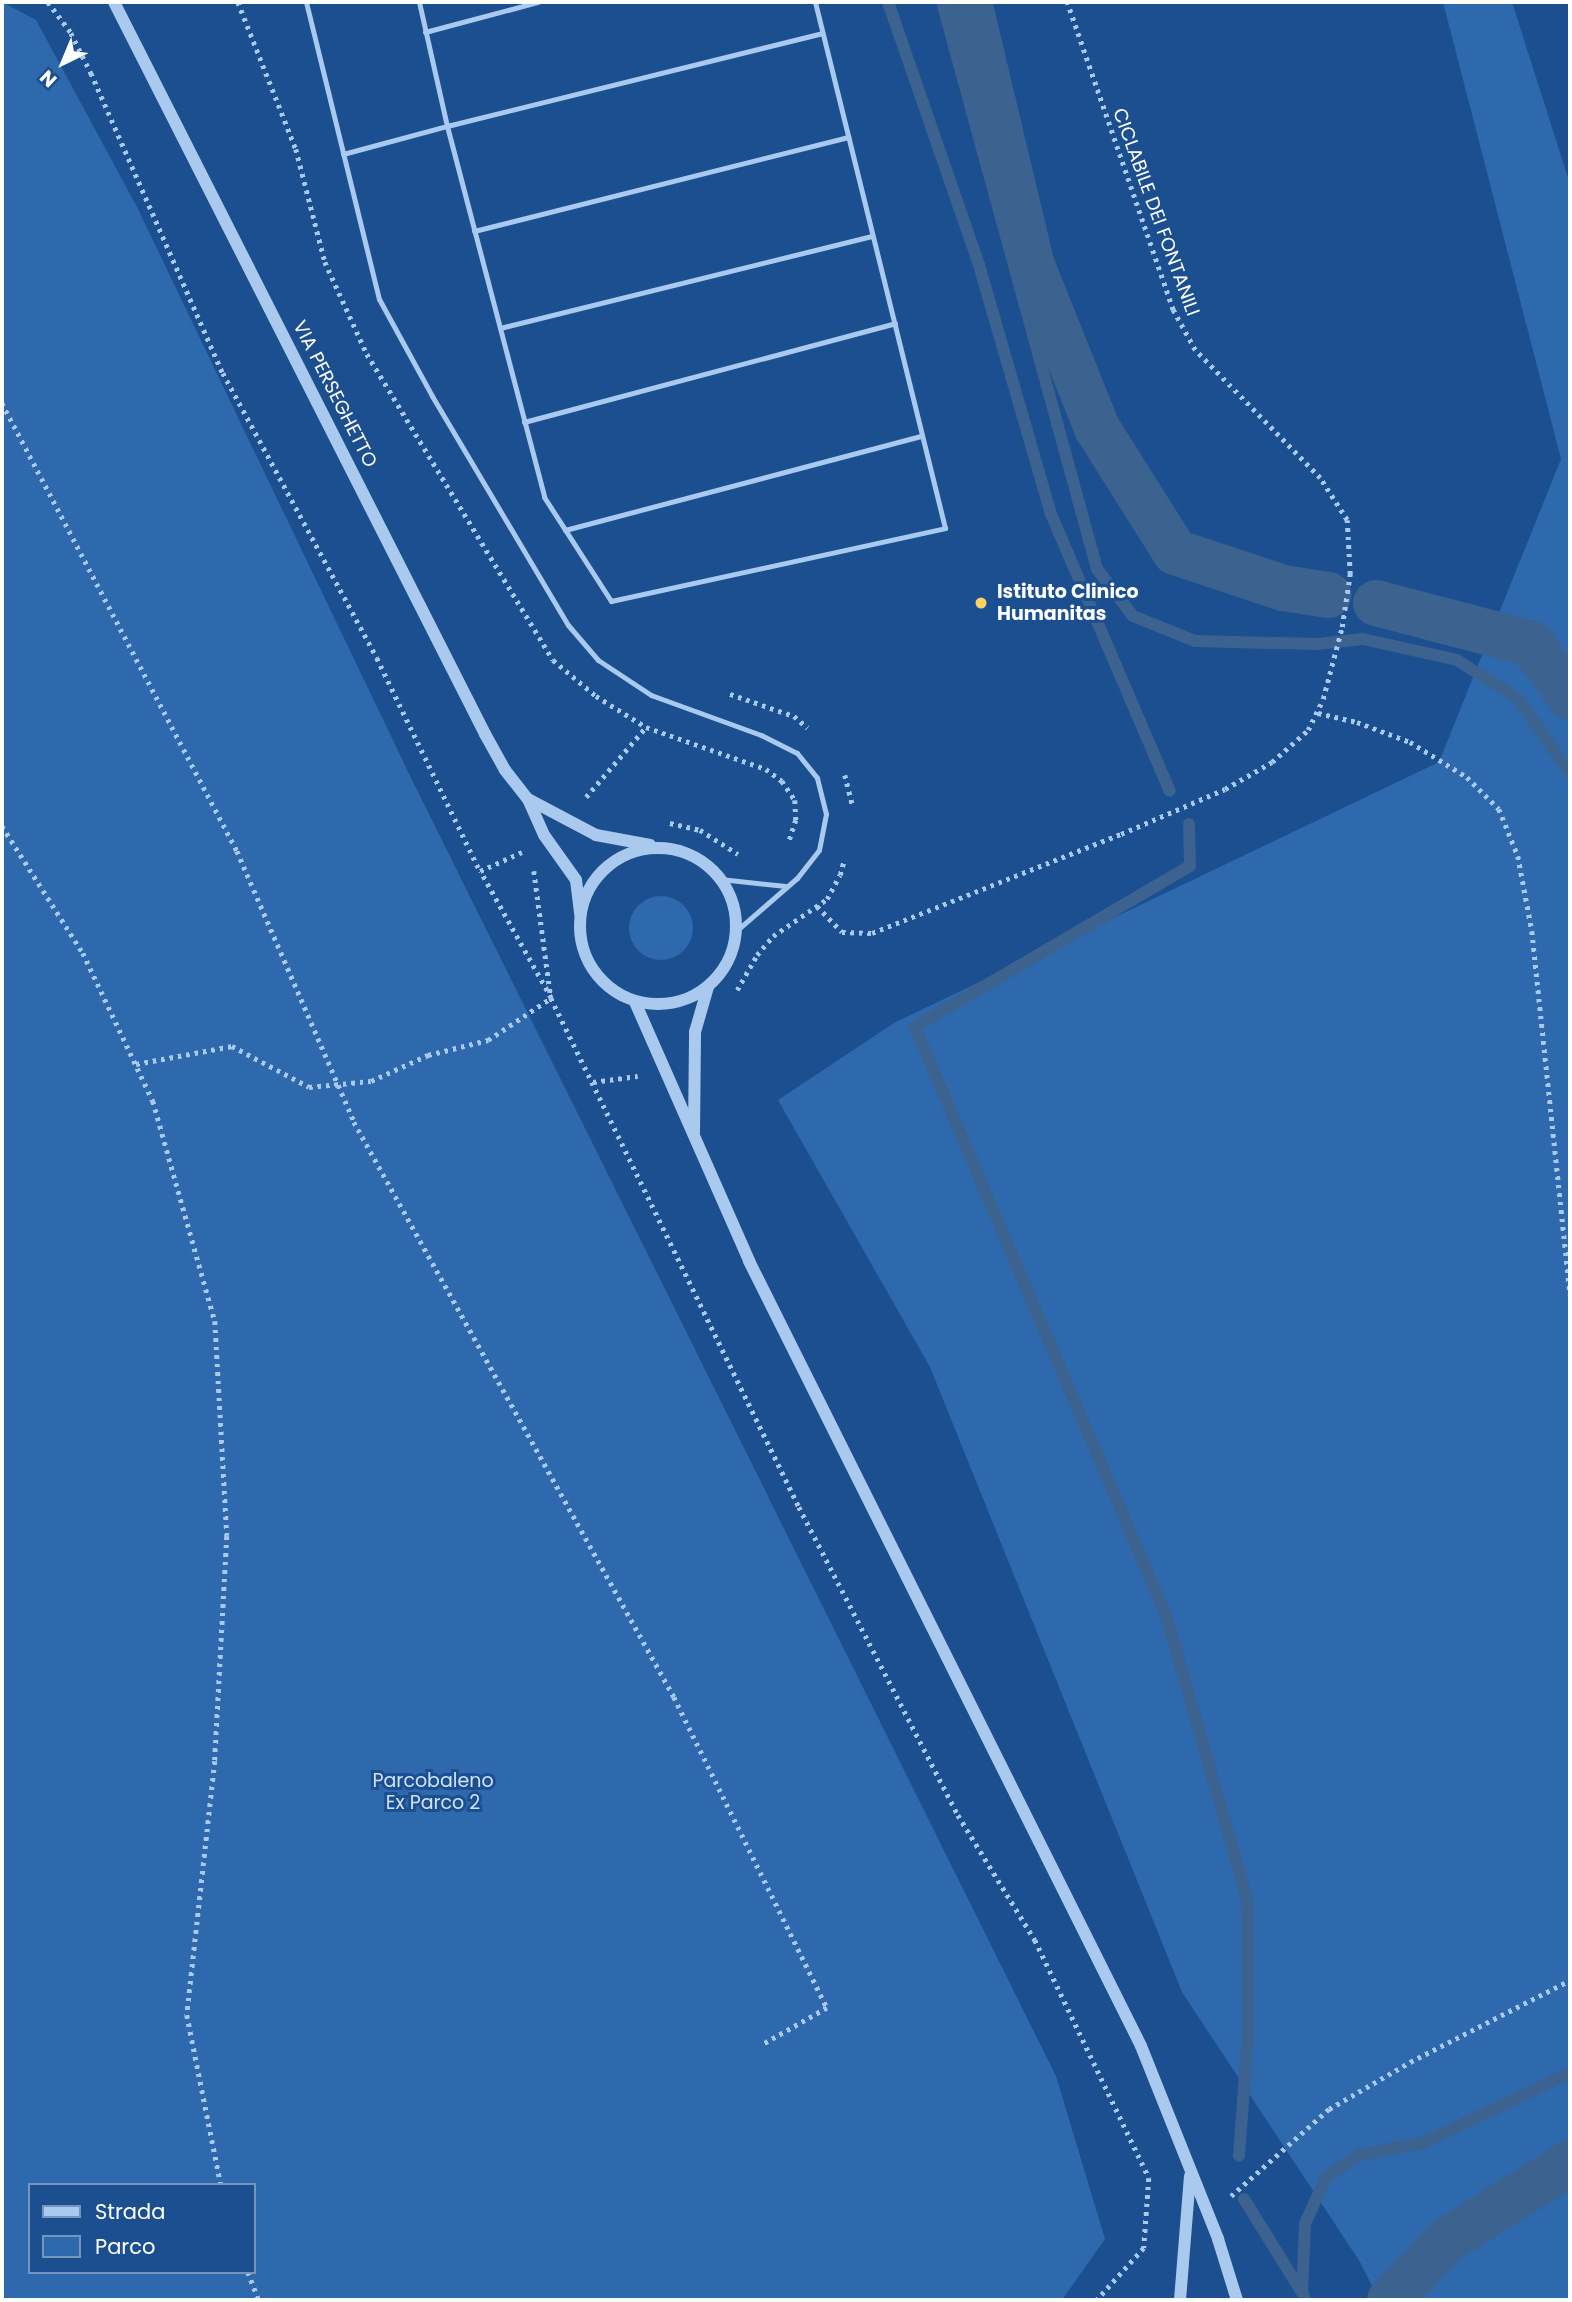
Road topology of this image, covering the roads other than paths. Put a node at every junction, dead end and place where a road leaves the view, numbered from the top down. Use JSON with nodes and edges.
{"nodes":[{"id":1,"x":114,"y":2,"type":"edge"},
{"id":2,"x":306,"y":2,"type":"edge"},
{"id":3,"x":419,"y":2,"type":"edge"},
{"id":4,"x":538,"y":2,"type":"edge"},
{"id":5,"x":815,"y":2,"type":"edge"},
{"id":6,"x":425,"y":32,"type":"junction"},
{"id":7,"x":822,"y":33,"type":"junction"},
{"id":8,"x":447,"y":126,"type":"junction"},
{"id":9,"x":848,"y":137,"type":"junction"},
{"id":10,"x":343,"y":154,"type":"junction"},
{"id":11,"x":474,"y":231,"type":"junction"},
{"id":12,"x":872,"y":236,"type":"junction"},
{"id":13,"x":895,"y":323,"type":"junction"},
{"id":14,"x":500,"y":328,"type":"junction"},
{"id":15,"x":524,"y":422,"type":"junction"},
{"id":16,"x":922,"y":436,"type":"junction"},
{"id":17,"x":565,"y":530,"type":"junction"},
{"id":18,"x":528,"y":799,"type":"junction"},
{"id":19,"x":664,"y":848,"type":"junction"},
{"id":20,"x":720,"y":879,"type":"junction"},
{"id":21,"x":786,"y":886,"type":"junction"},
{"id":22,"x":580,"y":914,"type":"junction"},
{"id":23,"x":736,"y":931,"type":"junction"},
{"id":24,"x":708,"y":987,"type":"junction"},
{"id":25,"x":635,"y":1002,"type":"junction"},
{"id":26,"x":694,"y":1138,"type":"junction"},
{"id":27,"x":1191,"y":2173,"type":"junction"},
{"id":28,"x":1180,"y":2300,"type":"edge"},
{"id":29,"x":1237,"y":2300,"type":"edge"}],
"edges":[{"from":1,"to":18,"type":"street","name":"VIA PERSEGHETTO"},
{"from":2,"to":10,"type":"lane"},
{"from":3,"to":6,"type":"lane"},
{"from":4,"to":6,"type":"lane"},
{"from":5,"to":7,"type":"lane"},
{"from":6,"to":8,"type":"lane"},
{"from":7,"to":8,"type":"lane"},
{"from":7,"to":9,"type":"lane"},
{"from":8,"to":10,"type":"lane"},
{"from":8,"to":11,"type":"lane"},
{"from":9,"to":11,"type":"lane"},
{"from":9,"to":12,"type":"lane"},
{"from":10,"to":21,"type":"lane"},
{"from":11,"to":14,"type":"lane"},
{"from":12,"to":13,"type":"lane"},
{"from":12,"to":14,"type":"lane"},
{"from":13,"to":15,"type":"lane"},
{"from":13,"to":16,"type":"lane"},
{"from":14,"to":15,"type":"lane"},
{"from":15,"to":17,"type":"lane"},
{"from":16,"to":17,"type":"lane"},
{"from":16,"to":17,"type":"lane"},
{"from":18,"to":19,"type":"street","name":"VIA PERSEGHETTO"},
{"from":18,"to":22,"type":"street","name":"VIA PERSEGHETTO"},
{"from":19,"to":20,"type":"street"},
{"from":19,"to":22,"type":"street"},
{"from":20,"to":21,"type":"lane"},
{"from":20,"to":23,"type":"street"},
{"from":21,"to":23,"type":"lane"},
{"from":22,"to":25,"type":"street"},
{"from":23,"to":24,"type":"street"},
{"from":24,"to":25,"type":"street"},
{"from":24,"to":26,"type":"street"},
{"from":25,"to":26,"type":"street"},
{"from":26,"to":27,"type":"street"},
{"from":27,"to":28,"type":"street"},
{"from":27,"to":29,"type":"street"}]}
